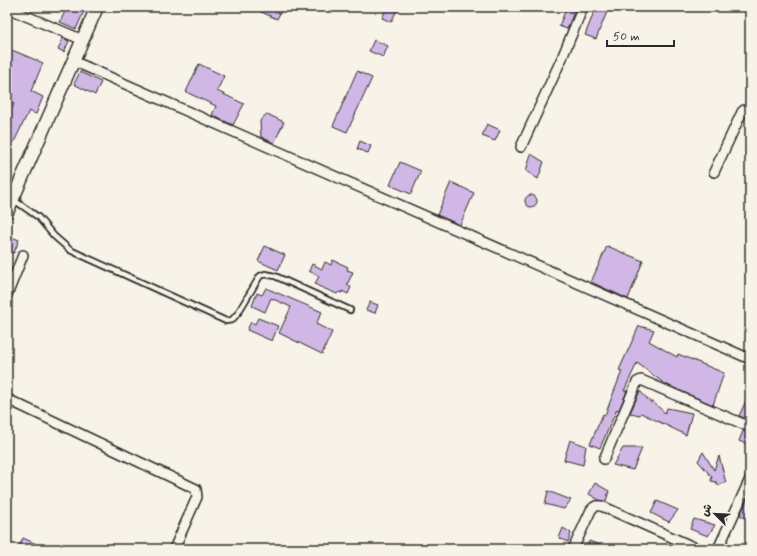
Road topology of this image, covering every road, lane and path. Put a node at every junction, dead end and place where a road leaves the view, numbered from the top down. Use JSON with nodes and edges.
{"nodes":[{"id":1,"x":97,"y":7,"type":"edge"},
{"id":2,"x":583,"y":7,"type":"edge"},
{"id":3,"x":7,"y":8,"type":"edge"},
{"id":4,"x":83,"y":40,"type":"junction"},
{"id":5,"x":74,"y":61,"type":"junction"},
{"id":6,"x":750,"y":110,"type":"edge"},
{"id":7,"x":521,"y":147,"type":"dead end"},
{"id":8,"x":714,"y":172,"type":"dead end"},
{"id":9,"x":9,"y":205,"type":"edge"},
{"id":10,"x":23,"y":255,"type":"dead end"},
{"id":11,"x":7,"y":295,"type":"edge"},
{"id":12,"x":350,"y":310,"type":"dead end"},
{"id":13,"x":750,"y":359,"type":"edge"},
{"id":14,"x":7,"y":399,"type":"edge"},
{"id":15,"x":750,"y":428,"type":"edge"},
{"id":16,"x":604,"y":458,"type":"dead end"},
{"id":17,"x":750,"y":479,"type":"edge"},
{"id":18,"x":174,"y":549,"type":"edge"},
{"id":19,"x":573,"y":549,"type":"edge"},
{"id":20,"x":698,"y":549,"type":"edge"},
{"id":21,"x":718,"y":549,"type":"edge"}],
"edges":[{"from":1,"to":4,"type":"main road"},
{"from":2,"to":7,"type":"street"},
{"from":3,"to":4,"type":"street"},
{"from":4,"to":5,"type":"main road"},
{"from":5,"to":9,"type":"main road"},
{"from":5,"to":13,"type":"street"},
{"from":6,"to":8,"type":"street"},
{"from":9,"to":12,"type":"lane"},
{"from":10,"to":11,"type":"street"},
{"from":14,"to":18,"type":"street"},
{"from":15,"to":16,"type":"street"},
{"from":17,"to":21,"type":"street"},
{"from":19,"to":20,"type":"street"}]}
